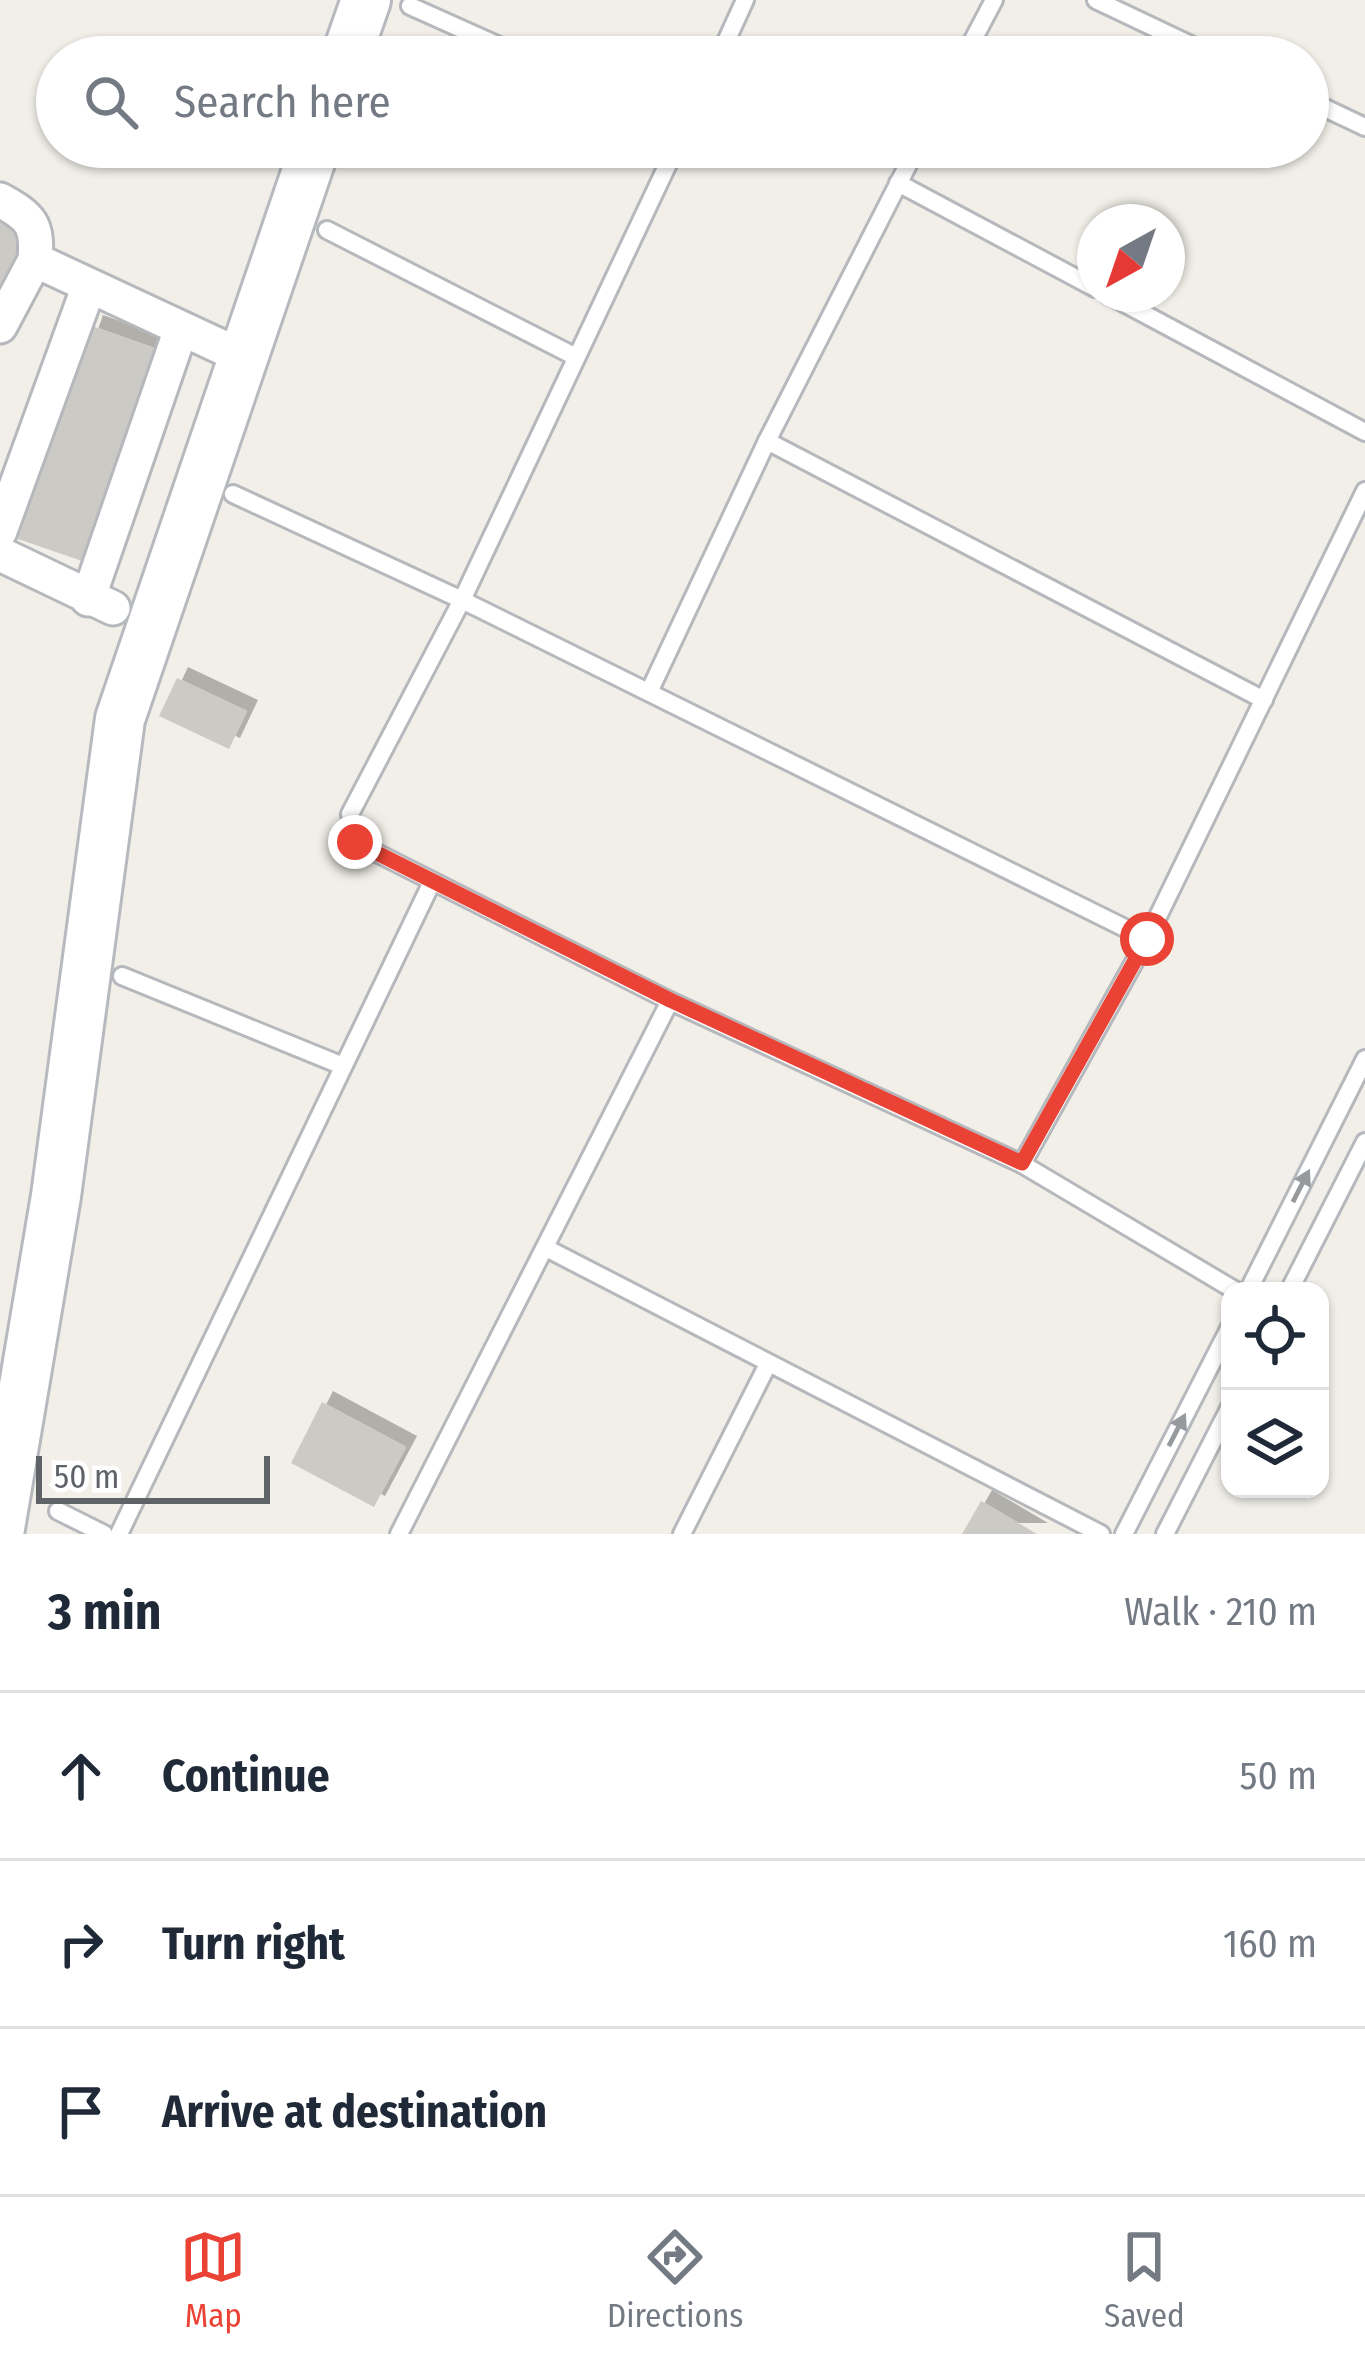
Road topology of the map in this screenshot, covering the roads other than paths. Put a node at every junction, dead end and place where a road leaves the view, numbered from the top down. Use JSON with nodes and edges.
{"nodes":[{"id":1,"x":745,"y":0,"type":"edge"},
{"id":2,"x":994,"y":0,"type":"edge"},
{"id":3,"x":1096,"y":0,"type":"edge"},
{"id":4,"x":388,"y":3,"type":"edge"},
{"id":5,"x":362,"y":36,"type":"edge"},
{"id":6,"x":471,"y":36,"type":"edge"},
{"id":7,"x":728,"y":36,"type":"edge"},
{"id":8,"x":975,"y":36,"type":"edge"},
{"id":9,"x":1172,"y":36,"type":"edge"},
{"id":10,"x":1329,"y":110,"type":"edge"},
{"id":11,"x":1365,"y":128,"type":"edge"},
{"id":12,"x":308,"y":168,"type":"edge"},
{"id":13,"x":666,"y":168,"type":"edge"},
{"id":14,"x":906,"y":168,"type":"edge"},
{"id":15,"x":898,"y":183,"type":"junction"},
{"id":16,"x":0,"y":200,"type":"edge"},
{"id":17,"x":327,"y":230,"type":"dead end"},
{"id":18,"x":35,"y":260,"type":"junction"},
{"id":19,"x":1077,"y":278,"type":"edge"},
{"id":20,"x":89,"y":286,"type":"junction"},
{"id":21,"x":1141,"y":312,"type":"edge"},
{"id":22,"x":0,"y":325,"type":"edge"},
{"id":23,"x":181,"y":329,"type":"junction"},
{"id":24,"x":243,"y":357,"type":"junction"},
{"id":25,"x":576,"y":357,"type":"junction"},
{"id":26,"x":1365,"y":432,"type":"edge"},
{"id":27,"x":767,"y":441,"type":"junction"},
{"id":28,"x":1365,"y":491,"type":"edge"},
{"id":29,"x":232,"y":494,"type":"dead end"},
{"id":30,"x":0,"y":531,"type":"edge"},
{"id":31,"x":0,"y":554,"type":"edge"},
{"id":32,"x":462,"y":600,"type":"junction"},
{"id":33,"x":127,"y":613,"type":"junction"},
{"id":34,"x":649,"y":692,"type":"junction"},
{"id":35,"x":1264,"y":700,"type":"junction"},
{"id":36,"x":432,"y":883,"type":"junction"},
{"id":37,"x":1147,"y":939,"type":"junction"},
{"id":38,"x":122,"y":976,"type":"dead end"},
{"id":39,"x":670,"y":1000,"type":"junction"},
{"id":40,"x":1365,"y":1059,"type":"edge"},
{"id":41,"x":344,"y":1066,"type":"junction"},
{"id":42,"x":1365,"y":1142,"type":"edge"},
{"id":43,"x":1022,"y":1163,"type":"junction"},
{"id":44,"x":545,"y":1248,"type":"junction"},
{"id":45,"x":1221,"y":1282,"type":"edge"},
{"id":46,"x":1253,"y":1282,"type":"edge"},
{"id":47,"x":1294,"y":1282,"type":"edge"},
{"id":48,"x":1221,"y":1345,"type":"edge"},
{"id":49,"x":767,"y":1366,"type":"junction"},
{"id":50,"x":1221,"y":1425,"type":"edge"},
{"id":51,"x":58,"y":1511,"type":"dead end"},
{"id":52,"x":0,"y":1528,"type":"edge"},
{"id":53,"x":104,"y":1534,"type":"edge"},
{"id":54,"x":119,"y":1534,"type":"edge"},
{"id":55,"x":399,"y":1534,"type":"edge"},
{"id":56,"x":682,"y":1534,"type":"edge"},
{"id":57,"x":1100,"y":1534,"type":"edge"},
{"id":58,"x":1124,"y":1534,"type":"edge"},
{"id":59,"x":1165,"y":1534,"type":"edge"}],
"edges":[{"from":1,"to":7,"type":"lane"},
{"from":2,"to":8,"type":"lane"},
{"from":3,"to":9,"type":"lane"},
{"from":4,"to":5,"type":"street"},
{"from":4,"to":6,"type":"lane"},
{"from":10,"to":11,"type":"lane"},
{"from":12,"to":24,"type":"street"},
{"from":13,"to":25,"type":"lane"},
{"from":14,"to":15,"type":"lane"},
{"from":15,"to":19,"type":"lane"},
{"from":15,"to":27,"type":"lane"},
{"from":16,"to":18,"type":"street"},
{"from":17,"to":25,"type":"lane"},
{"from":18,"to":20,"type":"street"},
{"from":18,"to":22,"type":"street"},
{"from":20,"to":23,"type":"street"},
{"from":20,"to":30,"type":"street"},
{"from":21,"to":26,"type":"lane"},
{"from":23,"to":24,"type":"street"},
{"from":23,"to":33,"type":"street"},
{"from":24,"to":33,"type":"street"},
{"from":25,"to":32,"type":"lane"},
{"from":27,"to":34,"type":"lane"},
{"from":27,"to":35,"type":"lane"},
{"from":28,"to":35,"type":"lane"},
{"from":29,"to":32,"type":"lane"},
{"from":31,"to":33,"type":"street"},
{"from":32,"to":34,"type":"lane"},
{"from":32,"to":36,"type":"lane"},
{"from":33,"to":52,"type":"street"},
{"from":34,"to":37,"type":"lane"},
{"from":35,"to":37,"type":"lane"},
{"from":36,"to":39,"type":"lane"},
{"from":36,"to":41,"type":"lane"},
{"from":37,"to":43,"type":"lane"},
{"from":38,"to":41,"type":"lane"},
{"from":39,"to":43,"type":"lane"},
{"from":39,"to":44,"type":"lane"},
{"from":46,"to":40,"type":"lane","one_way":true},
{"from":41,"to":54,"type":"lane"},
{"from":42,"to":47,"type":"lane"},
{"from":43,"to":45,"type":"lane"},
{"from":44,"to":49,"type":"lane"},
{"from":44,"to":55,"type":"lane"},
{"from":58,"to":48,"type":"lane","one_way":true},
{"from":49,"to":56,"type":"lane"},
{"from":49,"to":57,"type":"lane"},
{"from":50,"to":59,"type":"lane"},
{"from":51,"to":53,"type":"lane"}]}
